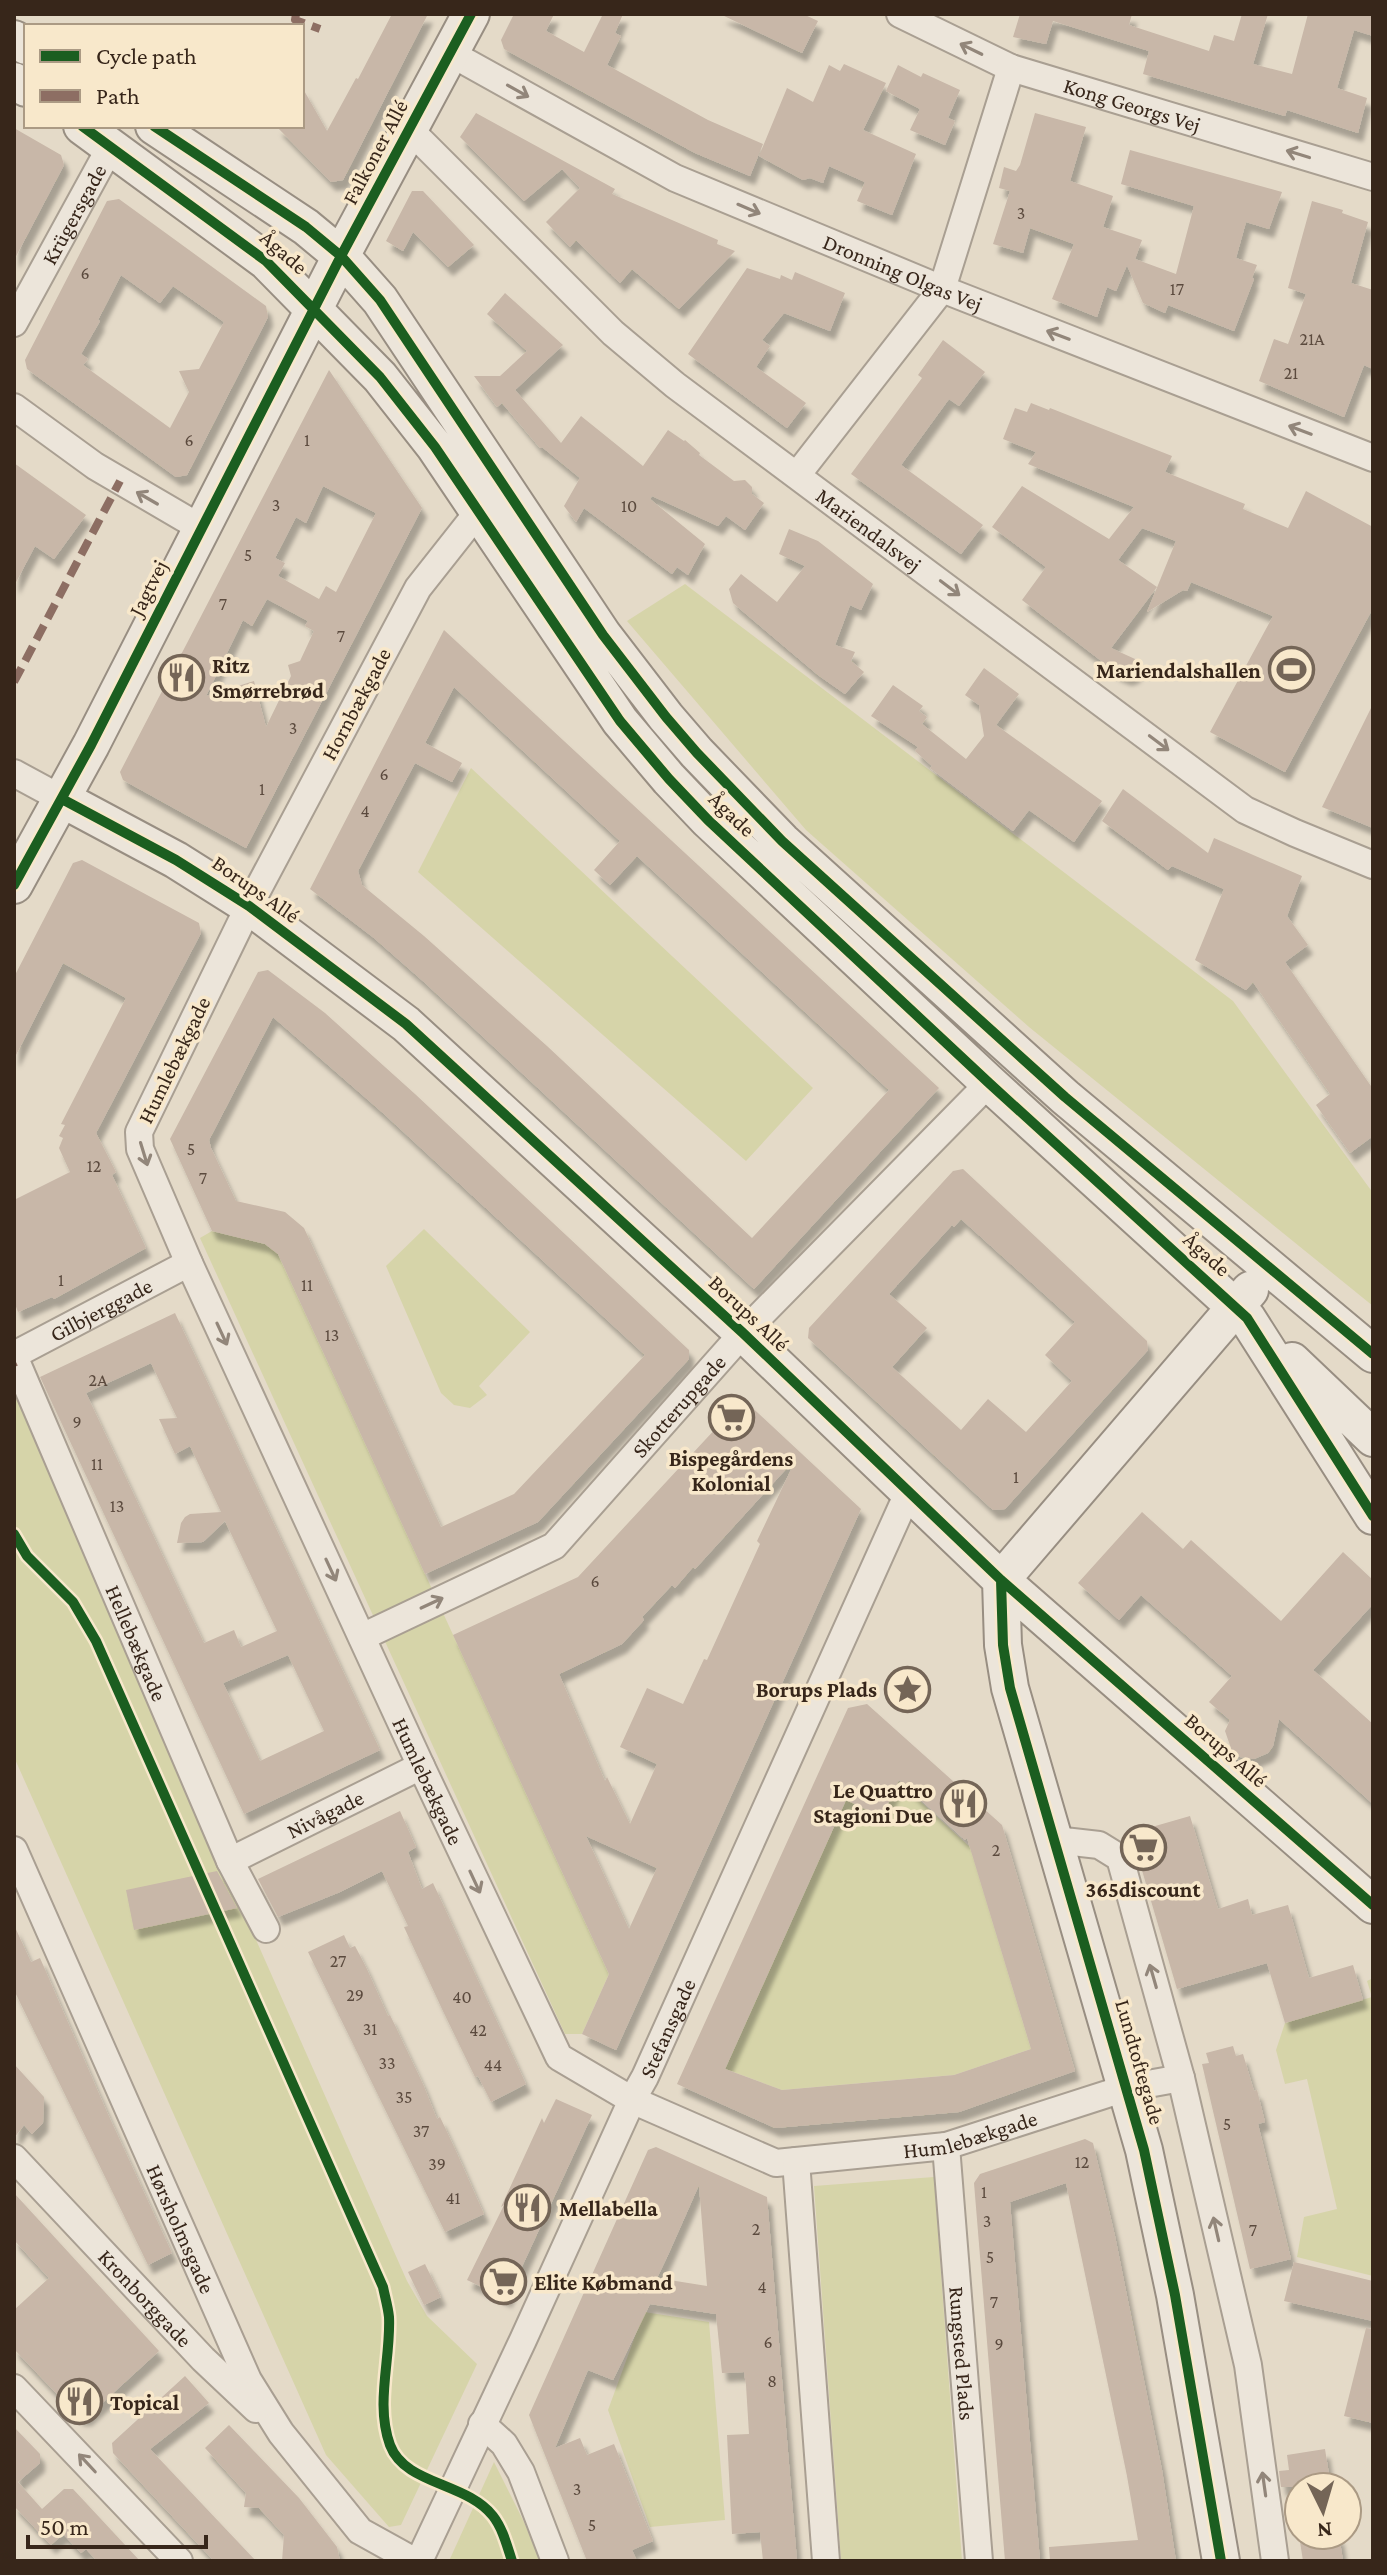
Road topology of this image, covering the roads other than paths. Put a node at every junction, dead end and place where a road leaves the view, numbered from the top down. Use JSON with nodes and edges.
{"nodes":[{"id":1,"x":471,"y":14,"type":"edge"},
{"id":2,"x":900,"y":14,"type":"edge"},
{"id":3,"x":450,"y":53,"type":"junction"},
{"id":4,"x":1011,"y":68,"type":"junction"},
{"id":5,"x":157,"y":128,"type":"edge"},
{"id":6,"x":410,"y":130,"type":"junction"},
{"id":7,"x":97,"y":136,"type":"edge"},
{"id":8,"x":1373,"y":177,"type":"edge"},
{"id":9,"x":341,"y":256,"type":"junction"},
{"id":10,"x":942,"y":289,"type":"junction"},
{"id":11,"x":315,"y":309,"type":"junction"},
{"id":12,"x":14,"y":323,"type":"edge"},
{"id":13,"x":14,"y":407,"type":"edge"},
{"id":14,"x":1373,"y":458,"type":"edge"},
{"id":15,"x":797,"y":475,"type":"junction"},
{"id":16,"x":478,"y":512,"type":"junction"},
{"id":17,"x":201,"y":528,"type":"junction"},
{"id":18,"x":14,"y":773,"type":"edge"},
{"id":19,"x":62,"y":799,"type":"junction"},
{"id":20,"x":1373,"y":865,"type":"edge"},
{"id":21,"x":14,"y":885,"type":"edge"},
{"id":22,"x":249,"y":906,"type":"junction"},
{"id":23,"x":989,"y":1083,"type":"junction"},
{"id":24,"x":189,"y":1263,"type":"junction"},
{"id":25,"x":1270,"y":1268,"type":"junction"},
{"id":26,"x":1242,"y":1314,"type":"junction"},
{"id":27,"x":743,"y":1333,"type":"junction"},
{"id":28,"x":1373,"y":1354,"type":"edge"},
{"id":29,"x":14,"y":1356,"type":"edge"},
{"id":30,"x":1373,"y":1438,"type":"edge"},
{"id":31,"x":908,"y":1493,"type":"junction"},
{"id":32,"x":1373,"y":1516,"type":"edge"},
{"id":33,"x":1001,"y":1580,"type":"junction"},
{"id":34,"x":362,"y":1637,"type":"junction"},
{"id":35,"x":421,"y":1766,"type":"junction"},
{"id":36,"x":1055,"y":1840,"type":"junction"},
{"id":37,"x":14,"y":1850,"type":"edge"},
{"id":38,"x":230,"y":1861,"type":"junction"},
{"id":39,"x":1373,"y":1905,"type":"edge"},
{"id":40,"x":266,"y":1929,"type":"dead end"},
{"id":41,"x":1181,"y":2078,"type":"junction"},
{"id":42,"x":1126,"y":2088,"type":"junction"},
{"id":43,"x":632,"y":2100,"type":"junction"},
{"id":44,"x":946,"y":2146,"type":"junction"},
{"id":45,"x":14,"y":2158,"type":"edge"},
{"id":46,"x":796,"y":2161,"type":"junction"},
{"id":47,"x":14,"y":2388,"type":"edge"},
{"id":48,"x":482,"y":2424,"type":"junction"},
{"id":49,"x":281,"y":2433,"type":"junction"},
{"id":50,"x":179,"y":2561,"type":"edge"},
{"id":51,"x":416,"y":2561,"type":"edge"},
{"id":52,"x":555,"y":2561,"type":"edge"},
{"id":53,"x":826,"y":2561,"type":"edge"},
{"id":54,"x":979,"y":2561,"type":"edge"},
{"id":55,"x":1221,"y":2561,"type":"edge"},
{"id":56,"x":1275,"y":2561,"type":"edge"}],
"edges":[{"from":1,"to":3,"type":"street","name":"Falkoner Allé"},
{"from":4,"to":2,"type":"street","name":"Kong Georgs Vej","one_way":true},
{"from":3,"to":6,"type":"street","name":"Falkoner Allé"},
{"from":3,"to":10,"type":"street","name":"Dronning Olgas Vej","one_way":true},
{"from":8,"to":4,"type":"street","name":"Kong Georgs Vej","one_way":true},
{"from":4,"to":10,"type":"street"},
{"from":5,"to":9,"type":"street","name":"Ågade"},
{"from":6,"to":9,"type":"street","name":"Falkoner Allé"},
{"from":6,"to":15,"type":"street","name":"Mariendalsvej"},
{"from":7,"to":11,"type":"street","name":"Ågade"},
{"from":7,"to":12,"type":"street","name":"Krügersgade"},
{"from":9,"to":11,"type":"street","name":"Falkoner Allé"},
{"from":9,"to":25,"type":"street","name":"Ågade"},
{"from":14,"to":10,"type":"street","name":"Dronning Olgas Vej","one_way":true},
{"from":10,"to":15,"type":"street"},
{"from":11,"to":16,"type":"street","name":"Ågade"},
{"from":11,"to":17,"type":"street","name":"Jagtvej"},
{"from":17,"to":13,"type":"street","one_way":true},
{"from":15,"to":20,"type":"street","name":"Mariendalsvej","one_way":true},
{"from":16,"to":22,"type":"street","name":"Hornbækgade"},
{"from":16,"to":23,"type":"street","name":"Ågade"},
{"from":17,"to":19,"type":"street","name":"Jagtvej"},
{"from":18,"to":19,"type":"street"},
{"from":19,"to":21,"type":"street","name":"Jagtvej"},
{"from":19,"to":22,"type":"street","name":"Borups Allé"},
{"from":22,"to":24,"type":"street","name":"Humlebækgade","one_way":true},
{"from":22,"to":27,"type":"street","name":"Borups Allé"},
{"from":23,"to":26,"type":"street","name":"Ågade"},
{"from":23,"to":27,"type":"street","name":"Skotterupgade"},
{"from":24,"to":29,"type":"street","name":"Gilbjerggade"},
{"from":24,"to":34,"type":"street","name":"Humlebækgade","one_way":true},
{"from":25,"to":26,"type":"street"},
{"from":25,"to":28,"type":"street","name":"Ågade"},
{"from":26,"to":30,"type":"street"},
{"from":26,"to":32,"type":"street","name":"Ågade"},
{"from":26,"to":33,"type":"street"},
{"from":27,"to":31,"type":"street","name":"Borups Allé"},
{"from":34,"to":27,"type":"street","name":"Skotterupgade","one_way":true},
{"from":29,"to":38,"type":"street","name":"Hellebækgade"},
{"from":31,"to":33,"type":"street","name":"Borups Allé"},
{"from":31,"to":43,"type":"street","name":"Stefansgade"},
{"from":33,"to":36,"type":"street","name":"Lundtoftegade"},
{"from":33,"to":39,"type":"street","name":"Borups Allé"},
{"from":34,"to":35,"type":"street","name":"Humlebækgade"},
{"from":35,"to":38,"type":"street","name":"Nivågade"},
{"from":35,"to":43,"type":"street","name":"Humlebækgade","one_way":true},
{"from":41,"to":36,"type":"street","name":"Lundtoftegade","one_way":true},
{"from":36,"to":42,"type":"street","name":"Lundtoftegade"},
{"from":37,"to":49,"type":"street","name":"Hørsholmsgade"},
{"from":38,"to":40,"type":"street","name":"Hellebækgade"},
{"from":41,"to":42,"type":"street","name":"Humlebækgade"},
{"from":56,"to":41,"type":"street","name":"Lundtoftegade","one_way":true},
{"from":42,"to":44,"type":"street","name":"Humlebækgade"},
{"from":42,"to":55,"type":"street","name":"Lundtoftegade"},
{"from":43,"to":46,"type":"street","name":"Humlebækgade"},
{"from":43,"to":48,"type":"street","name":"Stefansgade"},
{"from":44,"to":46,"type":"street","name":"Humlebækgade"},
{"from":44,"to":54,"type":"street","name":"Rungsted Plads"},
{"from":45,"to":49,"type":"street","name":"Kronborggade"},
{"from":46,"to":53,"type":"street"},
{"from":50,"to":47,"type":"street","one_way":true},
{"from":48,"to":51,"type":"street","name":"Stefansgade"},
{"from":48,"to":52,"type":"street"},
{"from":49,"to":51,"type":"street","name":"Hørsholmsgade"}]}
